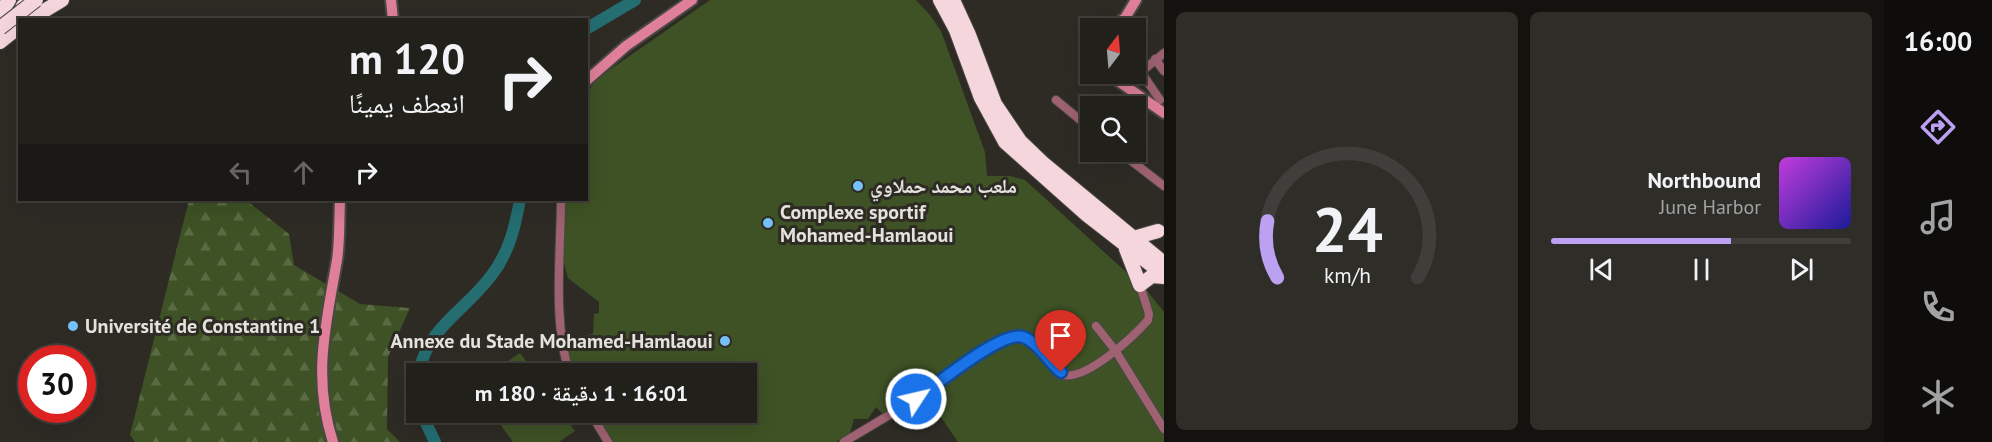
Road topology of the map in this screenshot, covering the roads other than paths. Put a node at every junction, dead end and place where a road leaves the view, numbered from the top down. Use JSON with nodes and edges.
{"nodes":[{"id":1,"x":9,"y":0,"type":"edge"},
{"id":2,"x":26,"y":0,"type":"edge"},
{"id":3,"x":36,"y":0,"type":"edge"},
{"id":4,"x":62,"y":0,"type":"edge"},
{"id":5,"x":391,"y":0,"type":"edge"},
{"id":6,"x":692,"y":0,"type":"edge"},
{"id":7,"x":940,"y":0,"type":"edge"},
{"id":8,"x":953,"y":0,"type":"edge"},
{"id":9,"x":958,"y":0,"type":"edge"},
{"id":10,"x":1136,"y":0,"type":"edge"},
{"id":11,"x":0,"y":14,"type":"edge"},
{"id":12,"x":20,"y":18,"type":"edge"},
{"id":13,"x":32,"y":18,"type":"edge"},
{"id":14,"x":393,"y":18,"type":"edge"},
{"id":15,"x":1125,"y":18,"type":"edge"},
{"id":16,"x":0,"y":28,"type":"edge"},
{"id":17,"x":17,"y":28,"type":"edge"},
{"id":18,"x":969,"y":34,"type":"junction"},
{"id":19,"x":0,"y":42,"type":"edge"},
{"id":20,"x":1164,"y":53,"type":"edge"},
{"id":21,"x":1155,"y":59,"type":"junction"},
{"id":22,"x":1164,"y":71,"type":"edge"},
{"id":23,"x":588,"y":79,"type":"edge"},
{"id":24,"x":1127,"y":84,"type":"edge"},
{"id":25,"x":1056,"y":100,"type":"dead end"},
{"id":26,"x":1158,"y":101,"type":"edge"},
{"id":27,"x":1164,"y":112,"type":"edge"},
{"id":28,"x":1080,"y":120,"type":"edge"},
{"id":29,"x":1133,"y":162,"type":"edge"},
{"id":30,"x":1164,"y":186,"type":"edge"},
{"id":31,"x":340,"y":201,"type":"edge"},
{"id":32,"x":561,"y":201,"type":"edge"},
{"id":33,"x":1116,"y":224,"type":"junction"},
{"id":34,"x":1161,"y":229,"type":"edge"},
{"id":35,"x":1137,"y":237,"type":"junction"},
{"id":36,"x":1126,"y":247,"type":"junction"},
{"id":37,"x":1158,"y":251,"type":"edge"},
{"id":38,"x":1164,"y":263,"type":"edge"},
{"id":39,"x":1164,"y":276,"type":"edge"},
{"id":40,"x":1140,"y":285,"type":"junction"},
{"id":41,"x":1096,"y":326,"type":"dead end"},
{"id":42,"x":1115,"y":350,"type":"junction"},
{"id":43,"x":567,"y":363,"type":"edge"},
{"id":44,"x":597,"y":423,"type":"edge"},
{"id":45,"x":1164,"y":429,"type":"edge"},
{"id":46,"x":333,"y":442,"type":"edge"},
{"id":47,"x":608,"y":442,"type":"edge"},
{"id":48,"x":844,"y":442,"type":"edge"}],
"edges":[{"from":1,"to":11,"type":"highway"},
{"from":2,"to":12,"type":"highway"},
{"from":3,"to":16,"type":"highway","bridge":true},
{"from":4,"to":13,"type":"highway"},
{"from":5,"to":14,"type":"street"},
{"from":6,"to":23,"type":"street"},
{"from":7,"to":36,"type":"highway"},
{"from":8,"to":18,"type":"highway"},
{"from":9,"to":18,"type":"street"},
{"from":10,"to":15,"type":"street"},
{"from":17,"to":19,"type":"highway"},
{"from":18,"to":33,"type":"highway"},
{"from":20,"to":21,"type":"street"},
{"from":21,"to":22,"type":"street"},
{"from":21,"to":26,"type":"street"},
{"from":24,"to":26,"type":"street"},
{"from":25,"to":28,"type":"street"},
{"from":26,"to":27,"type":"street"},
{"from":29,"to":30,"type":"street"},
{"from":31,"to":46,"type":"street"},
{"from":32,"to":43,"type":"street"},
{"from":33,"to":35,"type":"highway"},
{"from":33,"to":38,"type":"highway"},
{"from":34,"to":35,"type":"highway"},
{"from":34,"to":37,"type":"highway"},
{"from":35,"to":37,"type":"highway"},
{"from":36,"to":39,"type":"highway"},
{"from":36,"to":40,"type":"highway"},
{"from":39,"to":40,"type":"highway"},
{"from":40,"to":42,"type":"street"},
{"from":41,"to":42,"type":"street"},
{"from":42,"to":45,"type":"street"},
{"from":42,"to":48,"type":"street"},
{"from":44,"to":47,"type":"street"}]}
